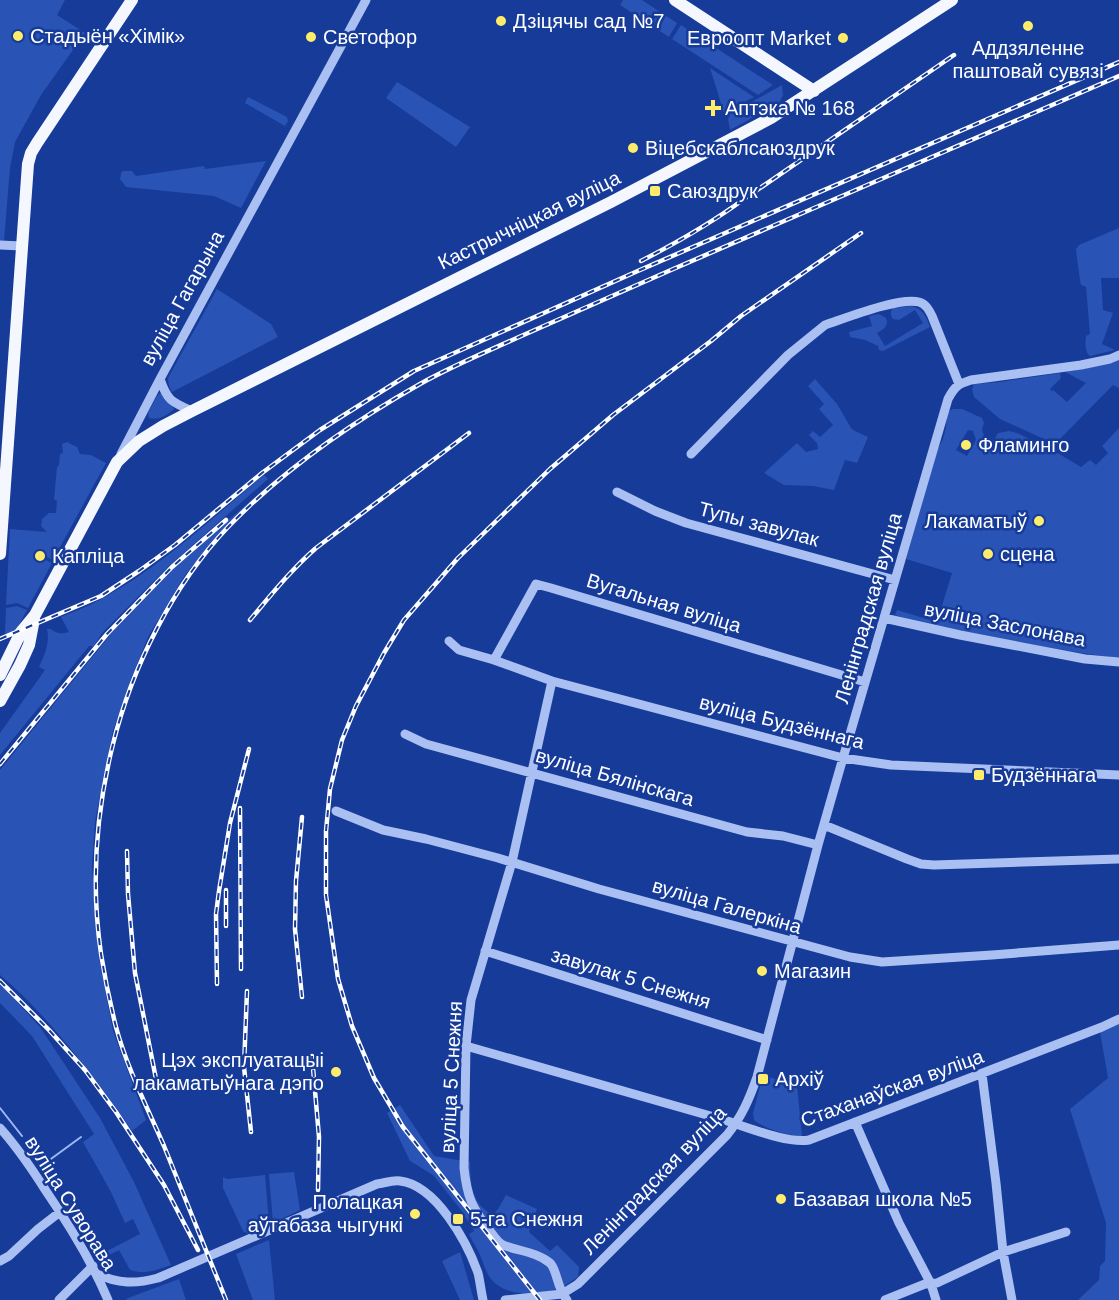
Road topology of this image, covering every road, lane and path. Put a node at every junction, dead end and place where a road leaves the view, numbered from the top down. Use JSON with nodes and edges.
{"nodes":[{"id":1,"x":132,"y":0,"type":"edge"},
{"id":2,"x":366,"y":0,"type":"edge"},
{"id":3,"x":951,"y":0,"type":"edge"},
{"id":4,"x":679,"y":1,"type":"edge"},
{"id":5,"x":814,"y":91,"type":"junction"},
{"id":6,"x":0,"y":245,"type":"edge"},
{"id":7,"x":22,"y":246,"type":"junction"},
{"id":8,"x":1119,"y":355,"type":"edge"},
{"id":9,"x":160,"y":379,"type":"junction"},
{"id":10,"x":959,"y":384,"type":"junction"},
{"id":11,"x":192,"y":411,"type":"junction"},
{"id":12,"x":691,"y":454,"type":"dead end"},
{"id":13,"x":117,"y":462,"type":"junction"},
{"id":14,"x":617,"y":492,"type":"dead end"},
{"id":15,"x":0,"y":554,"type":"edge"},
{"id":16,"x":895,"y":580,"type":"junction"},
{"id":17,"x":34,"y":615,"type":"junction"},
{"id":18,"x":884,"y":618,"type":"junction"},
{"id":19,"x":448,"y":641,"type":"dead end"},
{"id":20,"x":6,"y":652,"type":"edge"},
{"id":21,"x":494,"y":660,"type":"junction"},
{"id":22,"x":1119,"y":662,"type":"edge"},
{"id":23,"x":0,"y":671,"type":"edge"},
{"id":24,"x":552,"y":681,"type":"junction"},
{"id":25,"x":865,"y":682,"type":"junction"},
{"id":26,"x":3,"y":696,"type":"edge"},
{"id":27,"x":405,"y":734,"type":"dead end"},
{"id":28,"x":843,"y":758,"type":"junction"},
{"id":29,"x":532,"y":772,"type":"junction"},
{"id":30,"x":1119,"y":775,"type":"edge"},
{"id":31,"x":336,"y":811,"type":"dead end"},
{"id":32,"x":824,"y":825,"type":"junction"},
{"id":33,"x":818,"y":845,"type":"junction"},
{"id":34,"x":1119,"y":859,"type":"edge"},
{"id":35,"x":512,"y":862,"type":"junction"},
{"id":36,"x":792,"y":943,"type":"junction"},
{"id":37,"x":1119,"y":945,"type":"edge"},
{"id":38,"x":485,"y":951,"type":"junction"},
{"id":39,"x":1119,"y":1019,"type":"edge"},
{"id":40,"x":767,"y":1040,"type":"junction"},
{"id":41,"x":466,"y":1046,"type":"junction"},
{"id":42,"x":981,"y":1074,"type":"junction"},
{"id":43,"x":855,"y":1122,"type":"junction"},
{"id":44,"x":736,"y":1123,"type":"junction"},
{"id":45,"x":0,"y":1128,"type":"edge"},
{"id":46,"x":60,"y":1212,"type":"junction"},
{"id":47,"x":1066,"y":1232,"type":"dead end"},
{"id":48,"x":1003,"y":1252,"type":"junction"},
{"id":49,"x":1,"y":1259,"type":"edge"},
{"id":50,"x":95,"y":1270,"type":"junction"},
{"id":51,"x":931,"y":1284,"type":"junction"},
{"id":52,"x":565,"y":1297,"type":"edge"},
{"id":53,"x":59,"y":1300,"type":"edge"},
{"id":54,"x":108,"y":1300,"type":"edge"},
{"id":55,"x":483,"y":1300,"type":"edge"},
{"id":56,"x":505,"y":1300,"type":"edge"},
{"id":57,"x":885,"y":1300,"type":"edge"},
{"id":58,"x":936,"y":1300,"type":"edge"},
{"id":59,"x":1012,"y":1300,"type":"edge"}],
"edges":[{"from":1,"to":7,"type":"main road"},
{"from":2,"to":9,"type":"street","name":"вуліца Гагарына"},
{"from":3,"to":5,"type":"main road","name":"Кастрычніцкая вуліца"},
{"from":4,"to":5,"type":"main road"},
{"from":5,"to":11,"type":"main road","name":"Кастрычніцкая вуліца"},
{"from":6,"to":7,"type":"street"},
{"from":7,"to":15,"type":"main road"},
{"from":8,"to":10,"type":"street"},
{"from":9,"to":11,"type":"street"},
{"from":9,"to":13,"type":"street","name":"вуліца Гагарына"},
{"from":10,"to":12,"type":"street"},
{"from":10,"to":16,"type":"street","name":"Ленінградская вуліца"},
{"from":11,"to":13,"type":"main road","name":"Кастрычніцкая вуліца"},
{"from":13,"to":17,"type":"main road","name":"вуліца Гагарына"},
{"from":14,"to":16,"type":"street","name":"Тупы завулак"},
{"from":16,"to":18,"type":"street","name":"Ленінградская вуліца"},
{"from":17,"to":20,"type":"main road","name":"вуліца Гагарына"},
{"from":17,"to":26,"type":"main road","name":"вуліца Гагарына"},
{"from":18,"to":22,"type":"street","name":"вуліца Заслонава"},
{"from":18,"to":25,"type":"street","name":"Ленінградская вуліца"},
{"from":19,"to":21,"type":"street","name":"вуліца Будзённага"},
{"from":20,"to":23,"type":"main road","name":"вуліца Гагарына"},
{"from":21,"to":24,"type":"street","name":"вуліца Будзённага"},
{"from":21,"to":25,"type":"street","name":"Вугальная вуліца"},
{"from":23,"to":26,"type":"main road"},
{"from":24,"to":28,"type":"street","name":"вуліца Будзённага"},
{"from":24,"to":29,"type":"street","name":"вуліца 5 Снежня"},
{"from":25,"to":28,"type":"street","name":"Ленінградская вуліца"},
{"from":27,"to":29,"type":"street","name":"вуліца Бялінскага"},
{"from":28,"to":30,"type":"street","name":"вуліца Будзённага"},
{"from":28,"to":32,"type":"street","name":"Ленінградская вуліца"},
{"from":29,"to":33,"type":"street","name":"вуліца Бялінскага"},
{"from":29,"to":35,"type":"street","name":"вуліца 5 Снежня"},
{"from":31,"to":35,"type":"street","name":"вуліца Галеркіна"},
{"from":32,"to":33,"type":"street","name":"Ленінградская вуліца"},
{"from":32,"to":34,"type":"street"},
{"from":33,"to":36,"type":"street","name":"Ленінградская вуліца"},
{"from":35,"to":36,"type":"street","name":"вуліца Галеркіна"},
{"from":35,"to":38,"type":"street","name":"вуліца 5 Снежня"},
{"from":36,"to":37,"type":"street","name":"вуліца Галеркіна"},
{"from":36,"to":40,"type":"street","name":"Ленінградская вуліца"},
{"from":38,"to":40,"type":"street","name":"завулак 5 Снежня"},
{"from":38,"to":41,"type":"street","name":"вуліца 5 Снежня"},
{"from":39,"to":42,"type":"street","name":"Стаханаўская вуліца"},
{"from":40,"to":44,"type":"street","name":"Ленінградская вуліца"},
{"from":41,"to":44,"type":"street","name":"Стаханаўская вуліца"},
{"from":41,"to":52,"type":"street","name":"вуліца 5 Снежня"},
{"from":42,"to":43,"type":"street","name":"Стаханаўская вуліца"},
{"from":42,"to":48,"type":"street"},
{"from":43,"to":44,"type":"street","name":"Стаханаўская вуліца"},
{"from":43,"to":51,"type":"street"},
{"from":44,"to":52,"type":"street","name":"Ленінградская вуліца"},
{"from":45,"to":46,"type":"street","name":"вуліца Суворава"},
{"from":46,"to":49,"type":"street"},
{"from":46,"to":50,"type":"street","name":"вуліца Суворава"},
{"from":47,"to":48,"type":"street"},
{"from":48,"to":51,"type":"street"},
{"from":48,"to":59,"type":"street"},
{"from":50,"to":53,"type":"street"},
{"from":50,"to":54,"type":"street","name":"вуліца Суворава"},
{"from":50,"to":55,"type":"street"},
{"from":51,"to":57,"type":"street"},
{"from":51,"to":58,"type":"street"},
{"from":52,"to":56,"type":"street"}]}
